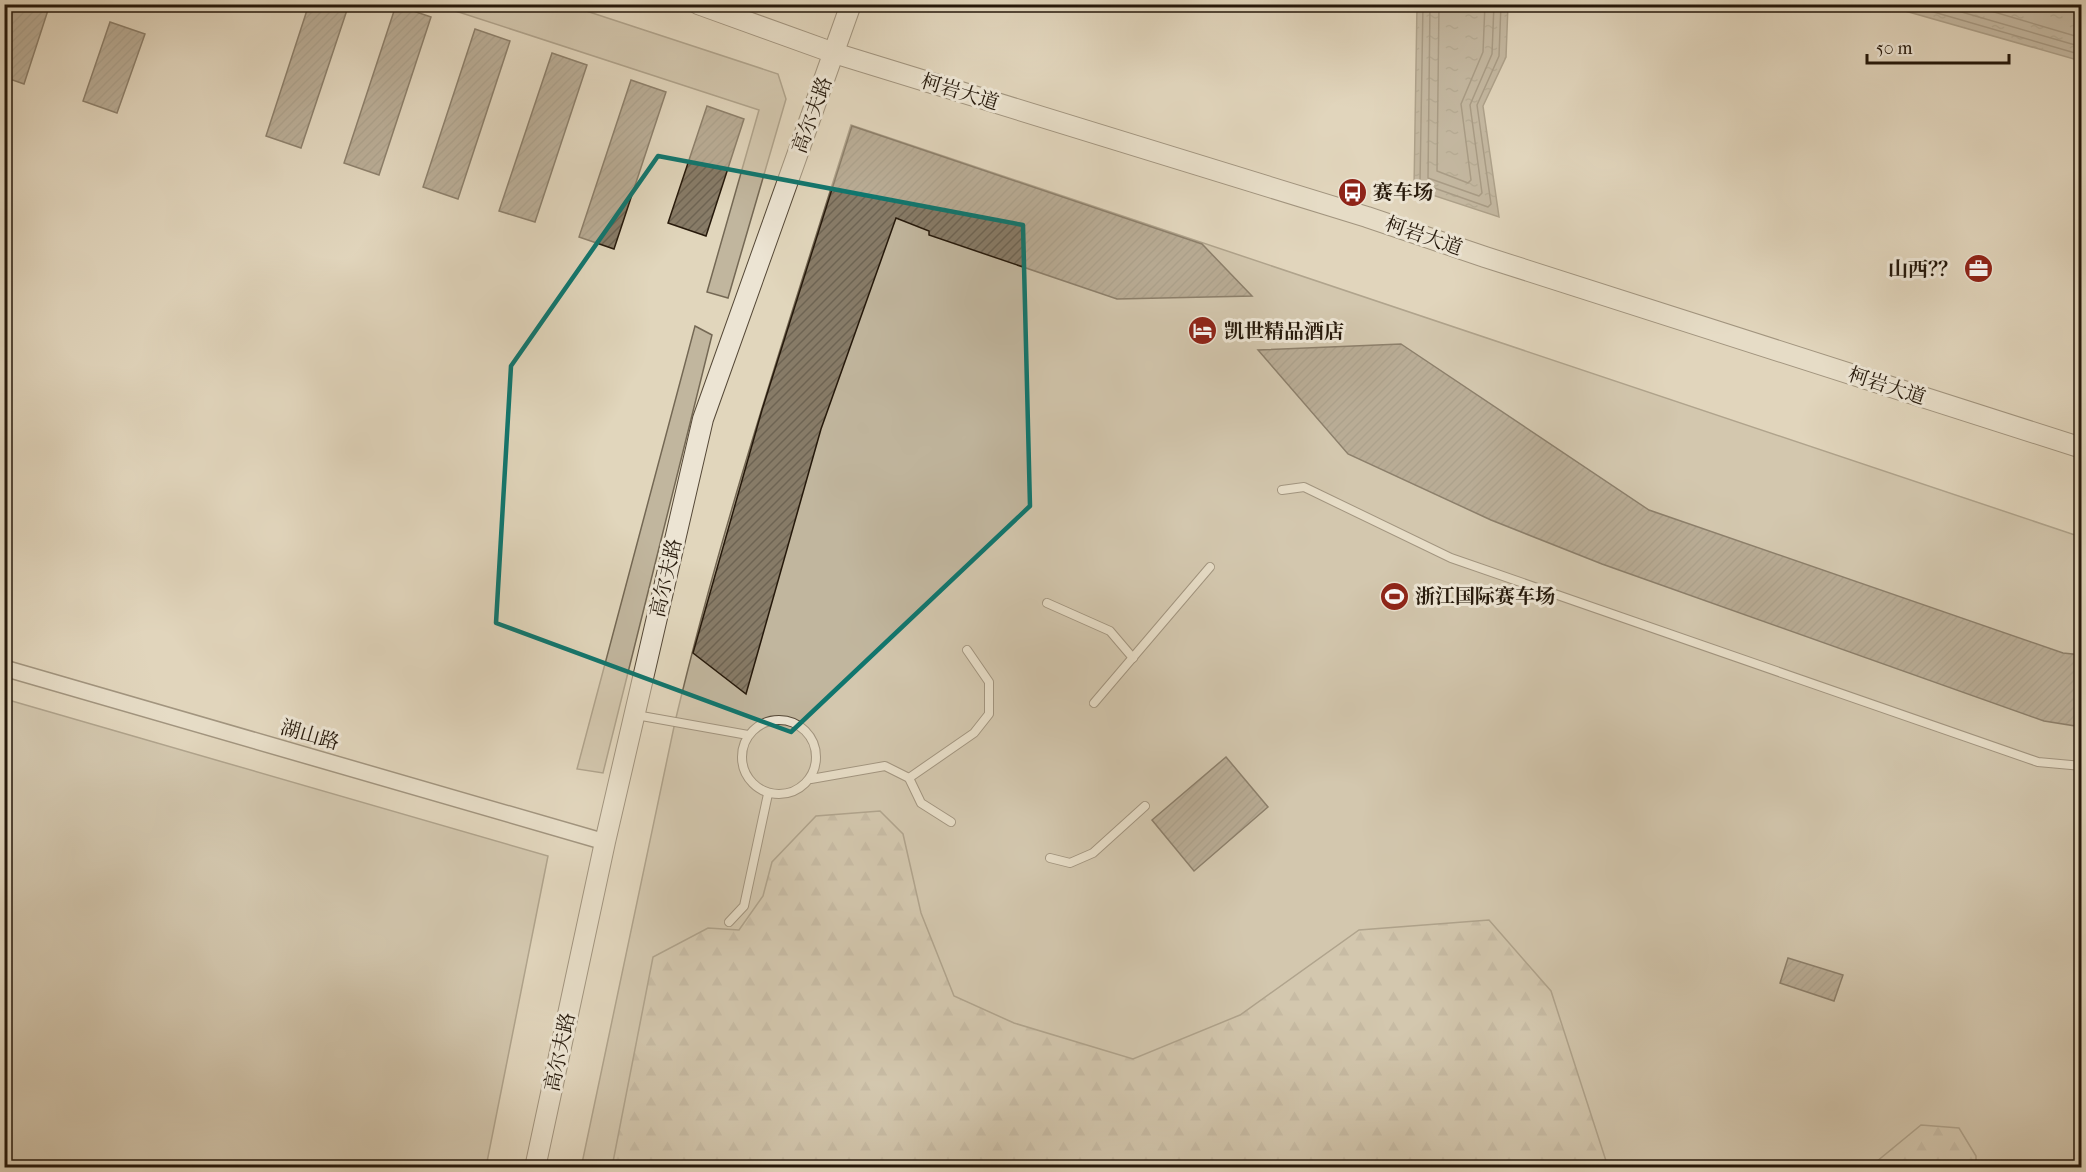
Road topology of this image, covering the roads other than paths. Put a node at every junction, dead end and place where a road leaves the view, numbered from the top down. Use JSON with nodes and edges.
{"nodes":[{"id":1,"x":698,"y":4,"type":"edge"},
{"id":2,"x":851,"y":4,"type":"edge"},
{"id":3,"x":834,"y":53,"type":"junction"},
{"id":4,"x":2082,"y":448,"type":"edge"},
{"id":5,"x":1282,"y":490,"type":"dead end"},
{"id":6,"x":1210,"y":567,"type":"dead end"},
{"id":7,"x":1047,"y":603,"type":"dead end"},
{"id":8,"x":967,"y":650,"type":"dead end"},
{"id":9,"x":1133,"y":658,"type":"junction"},
{"id":10,"x":4,"y":668,"type":"edge"},
{"id":11,"x":1094,"y":703,"type":"dead end"},
{"id":12,"x":634,"y":715,"type":"junction"},
{"id":13,"x":748,"y":735,"type":"junction"},
{"id":14,"x":2082,"y":766,"type":"edge"},
{"id":15,"x":909,"y":778,"type":"junction"},
{"id":16,"x":811,"y":779,"type":"junction"},
{"id":17,"x":768,"y":794,"type":"junction"},
{"id":18,"x":1145,"y":806,"type":"dead end"},
{"id":19,"x":951,"y":822,"type":"dead end"},
{"id":20,"x":605,"y":842,"type":"junction"},
{"id":21,"x":1050,"y":858,"type":"dead end"},
{"id":22,"x":729,"y":922,"type":"dead end"},
{"id":23,"x":535,"y":1167,"type":"edge"}],
"edges":[{"from":1,"to":3,"type":"street","name":"柯岩大道"},
{"from":2,"to":3,"type":"street","name":"高尔夫路"},
{"from":3,"to":4,"type":"street","name":"柯岩大道"},
{"from":3,"to":12,"type":"street","name":"高尔夫路"},
{"from":5,"to":14,"type":"lane"},
{"from":6,"to":9,"type":"lane"},
{"from":7,"to":9,"type":"lane"},
{"from":8,"to":15,"type":"lane"},
{"from":9,"to":11,"type":"lane"},
{"from":10,"to":20,"type":"street","name":"湖山路"},
{"from":12,"to":13,"type":"lane"},
{"from":12,"to":20,"type":"street","name":"高尔夫路"},
{"from":13,"to":16,"type":"lane"},
{"from":13,"to":17,"type":"lane"},
{"from":15,"to":16,"type":"lane"},
{"from":15,"to":19,"type":"lane"},
{"from":16,"to":17,"type":"lane"},
{"from":17,"to":22,"type":"lane"},
{"from":18,"to":21,"type":"lane"},
{"from":20,"to":23,"type":"street","name":"高尔夫路"}]}
